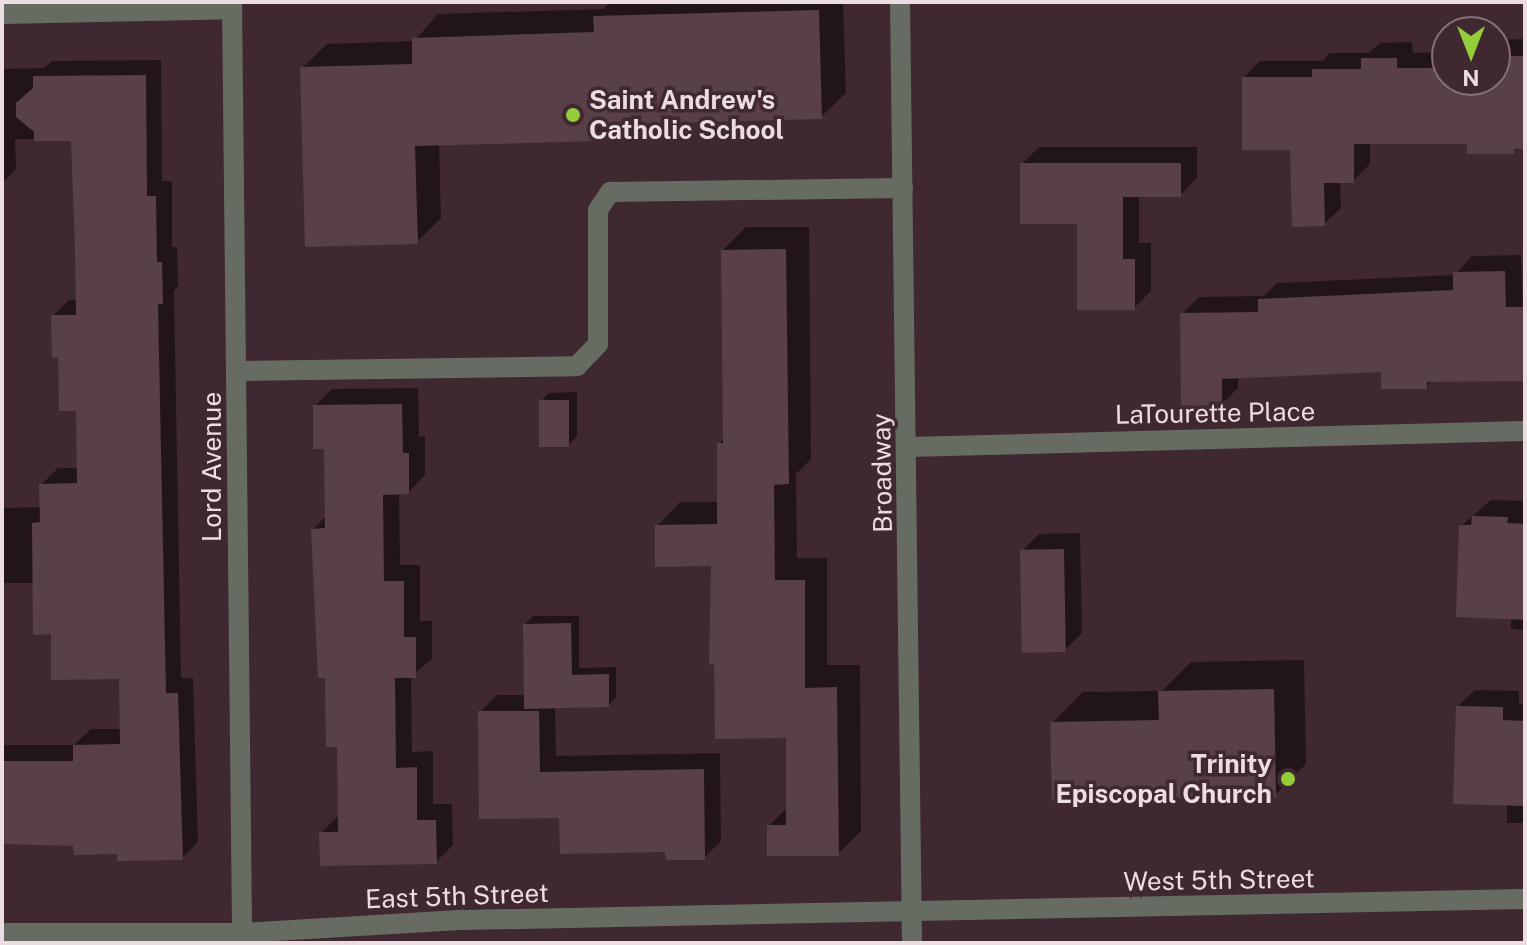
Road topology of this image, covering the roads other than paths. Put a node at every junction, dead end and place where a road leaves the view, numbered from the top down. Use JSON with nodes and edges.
{"nodes":[{"id":1,"x":900,"y":2,"type":"edge"},
{"id":2,"x":232,"y":6,"type":"edge"},
{"id":3,"x":2,"y":14,"type":"edge"},
{"id":4,"x":903,"y":188,"type":"junction"},
{"id":5,"x":238,"y":371,"type":"junction"},
{"id":6,"x":1525,"y":431,"type":"edge"},
{"id":7,"x":907,"y":447,"type":"junction"},
{"id":8,"x":1525,"y":899,"type":"edge"},
{"id":9,"x":913,"y":913,"type":"junction"},
{"id":10,"x":2,"y":933,"type":"edge"},
{"id":11,"x":242,"y":933,"type":"junction"},
{"id":12,"x":52,"y":937,"type":"edge"},
{"id":13,"x":912,"y":943,"type":"edge"}],
"edges":[{"from":1,"to":4,"type":"street","name":"Broadway"},
{"from":2,"to":3,"type":"street"},
{"from":2,"to":5,"type":"street","name":"Lord Avenue"},
{"from":4,"to":5,"type":"street"},
{"from":4,"to":7,"type":"street","name":"Broadway"},
{"from":5,"to":11,"type":"street","name":"Lord Avenue"},
{"from":6,"to":7,"type":"street","name":"LaTourette Place"},
{"from":7,"to":9,"type":"street","name":"Broadway"},
{"from":8,"to":9,"type":"street","name":"West 5th Street"},
{"from":9,"to":11,"type":"street","name":"East 5th Street"},
{"from":9,"to":13,"type":"street","name":"Broadway"},
{"from":10,"to":12,"type":"street","name":"East 5th Street"},
{"from":11,"to":12,"type":"street","name":"East 5th Street"}]}
